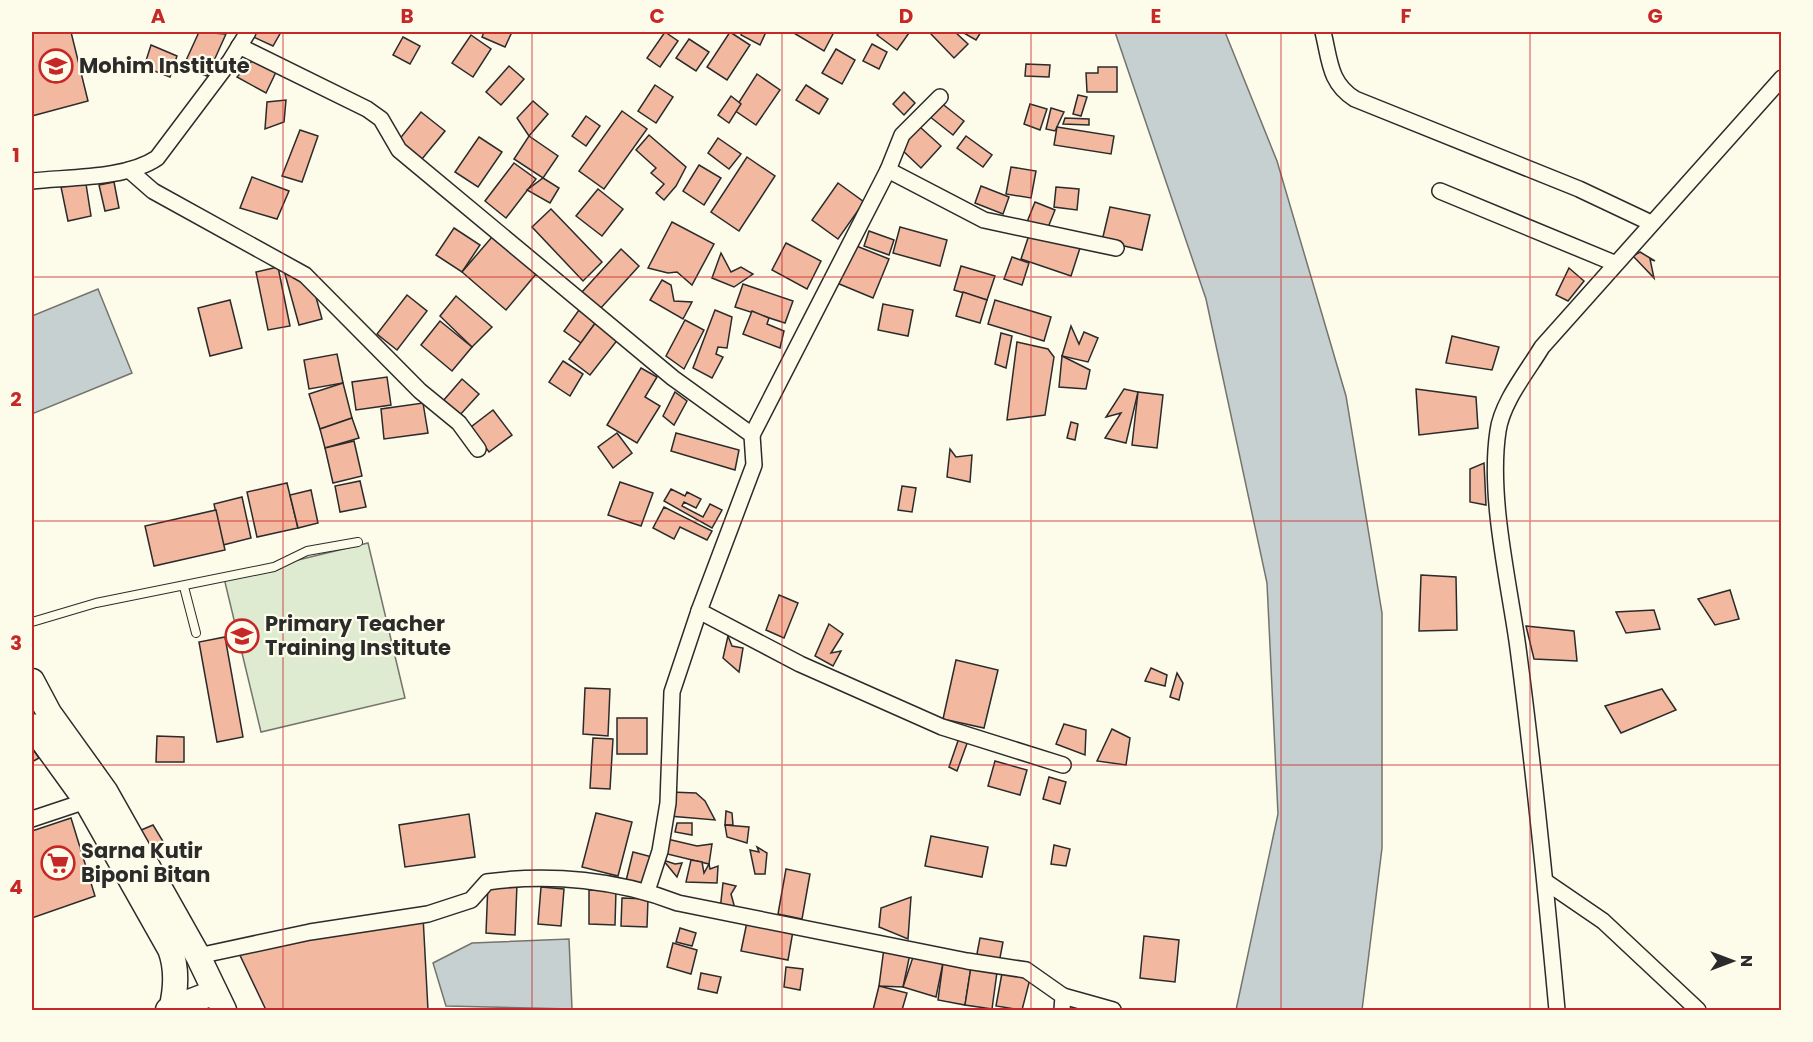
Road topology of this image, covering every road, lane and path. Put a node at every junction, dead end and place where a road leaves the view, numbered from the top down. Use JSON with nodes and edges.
{"nodes":[{"id":1,"x":248,"y":32,"type":"edge"},
{"id":2,"x":1323,"y":32,"type":"edge"},
{"id":3,"x":239,"y":46,"type":"junction"},
{"id":4,"x":1782,"y":78,"type":"edge"},
{"id":5,"x":940,"y":97,"type":"dead end"},
{"id":6,"x":129,"y":170,"type":"junction"},
{"id":7,"x":888,"y":170,"type":"junction"},
{"id":8,"x":32,"y":181,"type":"edge"},
{"id":9,"x":1440,"y":191,"type":"dead end"},
{"id":10,"x":1651,"y":223,"type":"junction"},
{"id":11,"x":1116,"y":248,"type":"dead end"},
{"id":12,"x":1614,"y":262,"type":"junction"},
{"id":13,"x":752,"y":435,"type":"junction"},
{"id":14,"x":478,"y":449,"type":"dead end"},
{"id":15,"x":358,"y":542,"type":"dead end"},
{"id":16,"x":184,"y":587,"type":"junction"},
{"id":17,"x":699,"y":610,"type":"junction"},
{"id":18,"x":32,"y":622,"type":"edge"},
{"id":19,"x":196,"y":633,"type":"dead end"},
{"id":20,"x":32,"y":681,"type":"edge"},
{"id":21,"x":32,"y":726,"type":"edge"},
{"id":22,"x":1063,"y":765,"type":"dead end"},
{"id":23,"x":96,"y":796,"type":"junction"},
{"id":24,"x":32,"y":819,"type":"edge"},
{"id":25,"x":1546,"y":882,"type":"junction"},
{"id":26,"x":647,"y":891,"type":"junction"},
{"id":27,"x":198,"y":956,"type":"junction"},
{"id":28,"x":220,"y":1001,"type":"edge"},
{"id":29,"x":1062,"y":1003,"type":"edge"},
{"id":30,"x":170,"y":1010,"type":"edge"},
{"id":31,"x":1113,"y":1011,"type":"edge"},
{"id":32,"x":1557,"y":1011,"type":"edge"},
{"id":33,"x":1698,"y":1011,"type":"edge"}],
"edges":[{"from":1,"to":3,"type":"street"},
{"from":2,"to":10,"type":"street"},
{"from":3,"to":6,"type":"street"},
{"from":3,"to":13,"type":"street"},
{"from":4,"to":10,"type":"street"},
{"from":5,"to":7,"type":"street"},
{"from":6,"to":8,"type":"street"},
{"from":6,"to":14,"type":"street"},
{"from":7,"to":11,"type":"street"},
{"from":7,"to":13,"type":"street"},
{"from":9,"to":12,"type":"street"},
{"from":10,"to":12,"type":"street"},
{"from":12,"to":25,"type":"street"},
{"from":13,"to":17,"type":"street"},
{"from":15,"to":16,"type":"lane"},
{"from":16,"to":18,"type":"lane"},
{"from":16,"to":19,"type":"lane"},
{"from":17,"to":22,"type":"street"},
{"from":17,"to":26,"type":"street"},
{"from":20,"to":23,"type":"highway"},
{"from":21,"to":23,"type":"highway"},
{"from":23,"to":24,"type":"street"},
{"from":23,"to":27,"type":"highway"},
{"from":23,"to":30,"type":"highway"},
{"from":25,"to":32,"type":"street"},
{"from":25,"to":33,"type":"street"},
{"from":26,"to":27,"type":"street"},
{"from":26,"to":29,"type":"street"},
{"from":27,"to":28,"type":"highway"},
{"from":28,"to":30,"type":"highway"},
{"from":29,"to":31,"type":"street"}]}
